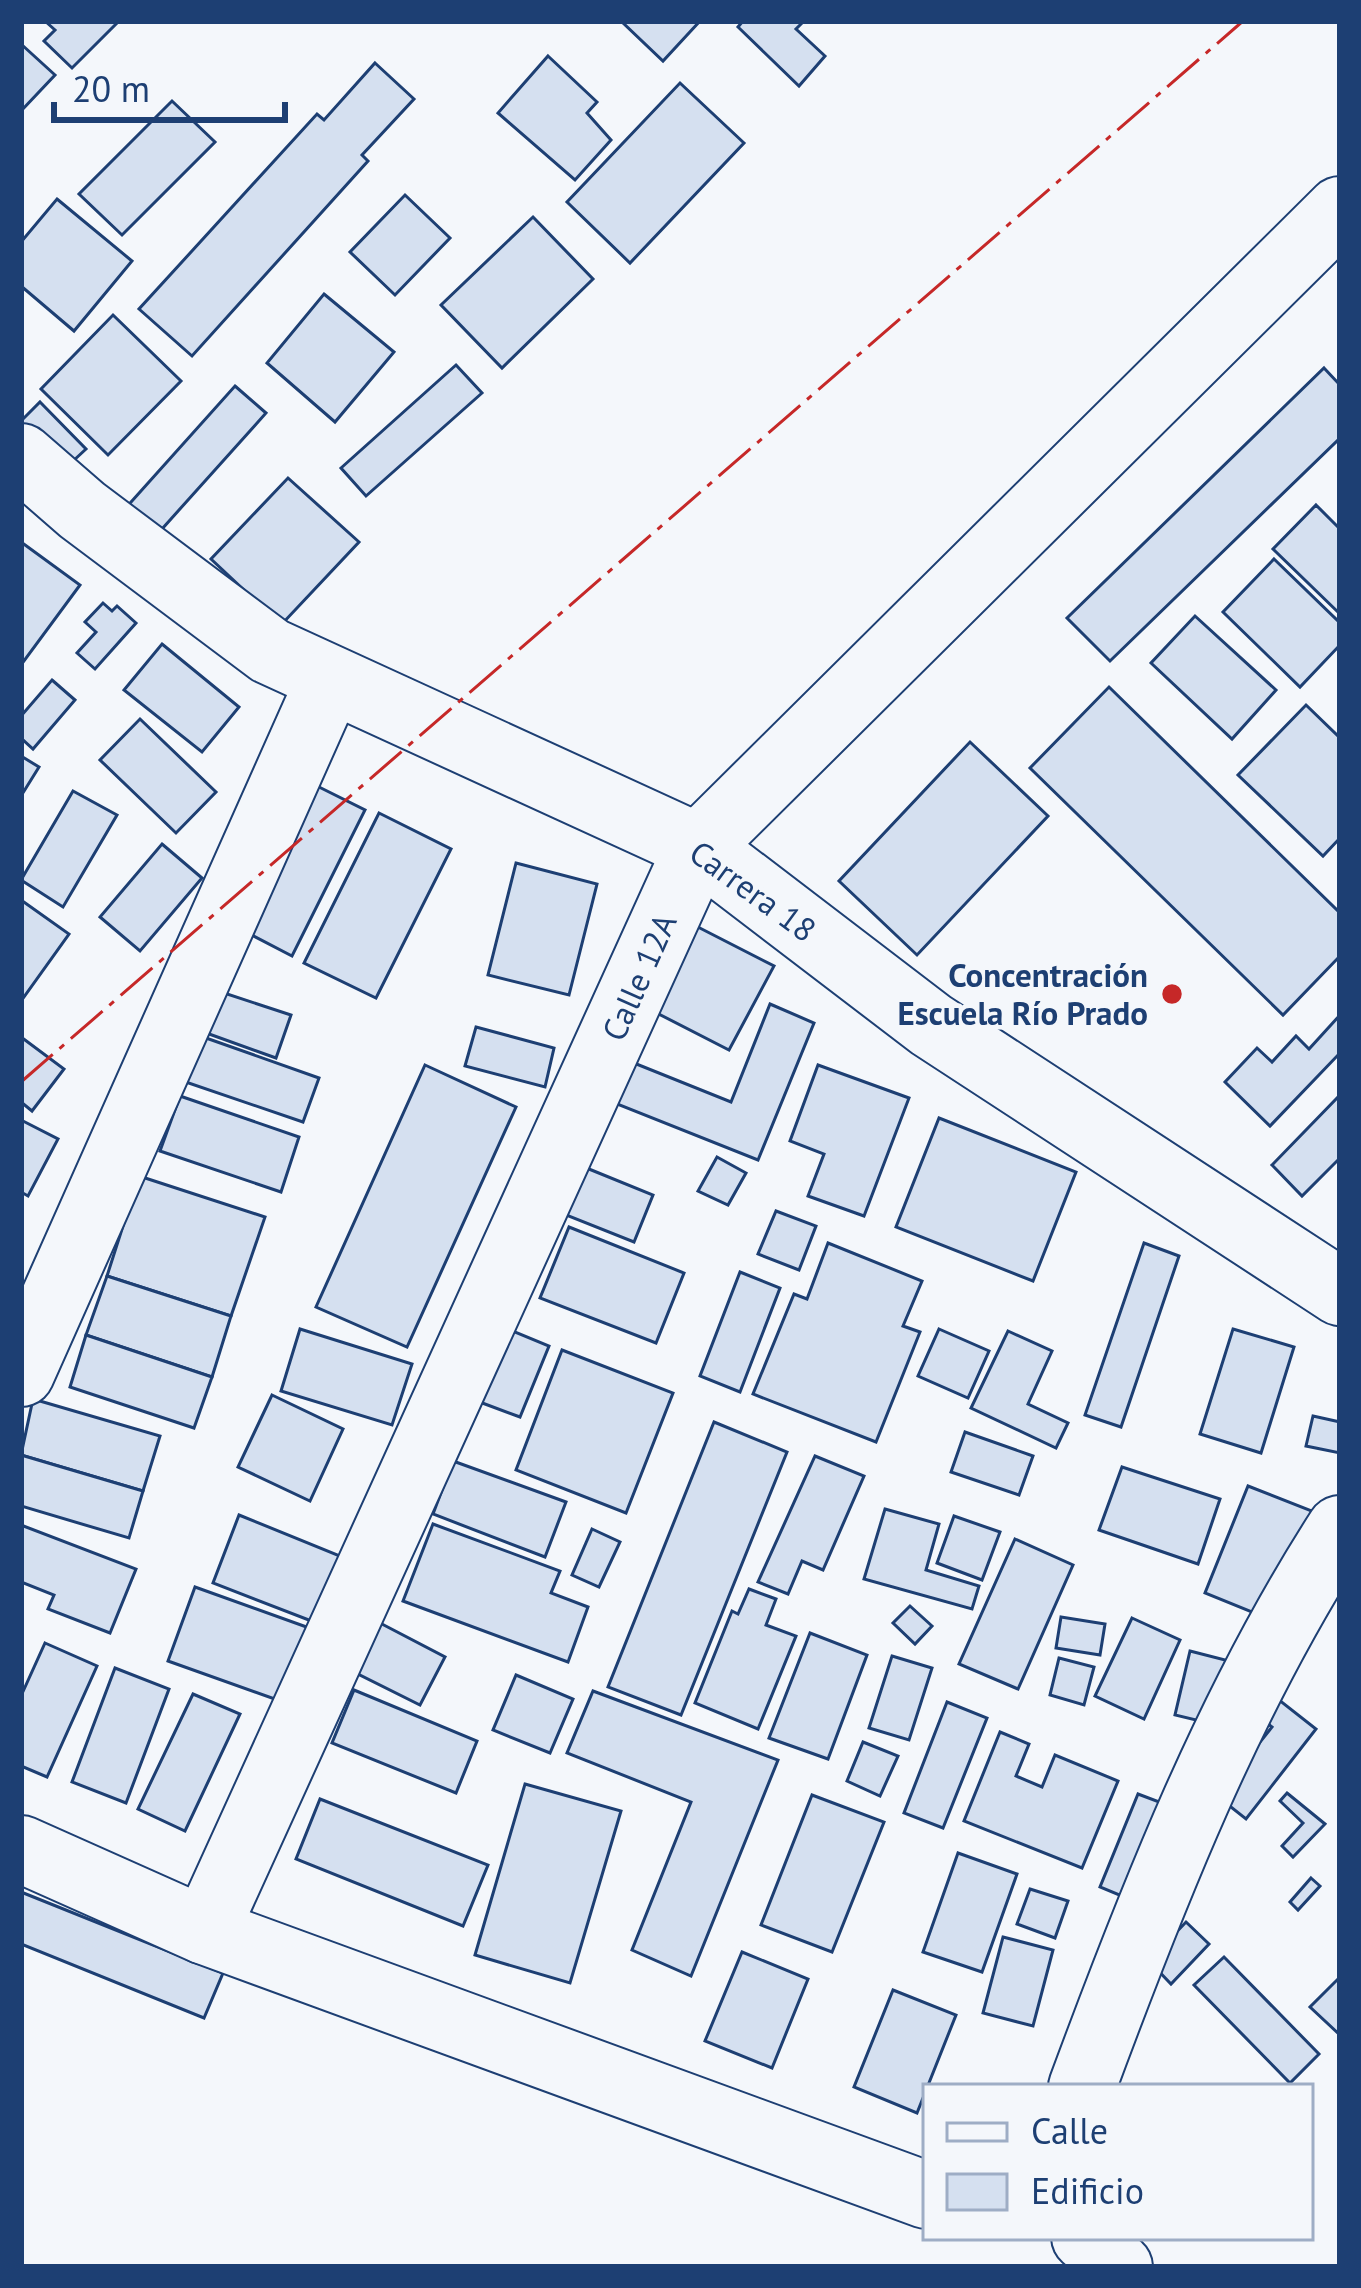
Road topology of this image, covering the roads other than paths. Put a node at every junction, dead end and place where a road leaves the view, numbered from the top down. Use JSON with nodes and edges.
{"nodes":[{"id":1,"x":1340,"y":210,"type":"edge"},
{"id":2,"x":21,"y":457,"type":"edge"},
{"id":3,"x":329,"y":682,"type":"junction"},
{"id":4,"x":698,"y":847,"type":"junction"},
{"id":5,"x":1340,"y":1292,"type":"edge"},
{"id":6,"x":21,"y":1373,"type":"edge"},
{"id":7,"x":1340,"y":1529,"type":"edge"},
{"id":8,"x":21,"y":1849,"type":"edge"},
{"id":9,"x":206,"y":1930,"type":"junction"},
{"id":10,"x":1083,"y":2084,"type":"edge"},
{"id":11,"x":923,"y":2194,"type":"edge"},
{"id":12,"x":1088,"y":2240,"type":"edge"},
{"id":13,"x":1119,"y":2267,"type":"edge"}],
"edges":[{"from":1,"to":4,"type":"street","name":"Calle 12A"},
{"from":2,"to":3,"type":"street","name":"Carrera 18"},
{"from":3,"to":4,"type":"street","name":"Carrera 18"},
{"from":3,"to":6,"type":"street"},
{"from":4,"to":5,"type":"street","name":"Carrera 18"},
{"from":4,"to":9,"type":"street","name":"Calle 12A"},
{"from":7,"to":10,"type":"street"},
{"from":8,"to":9,"type":"street"},
{"from":9,"to":11,"type":"street"},
{"from":12,"to":13,"type":"street"}]}
